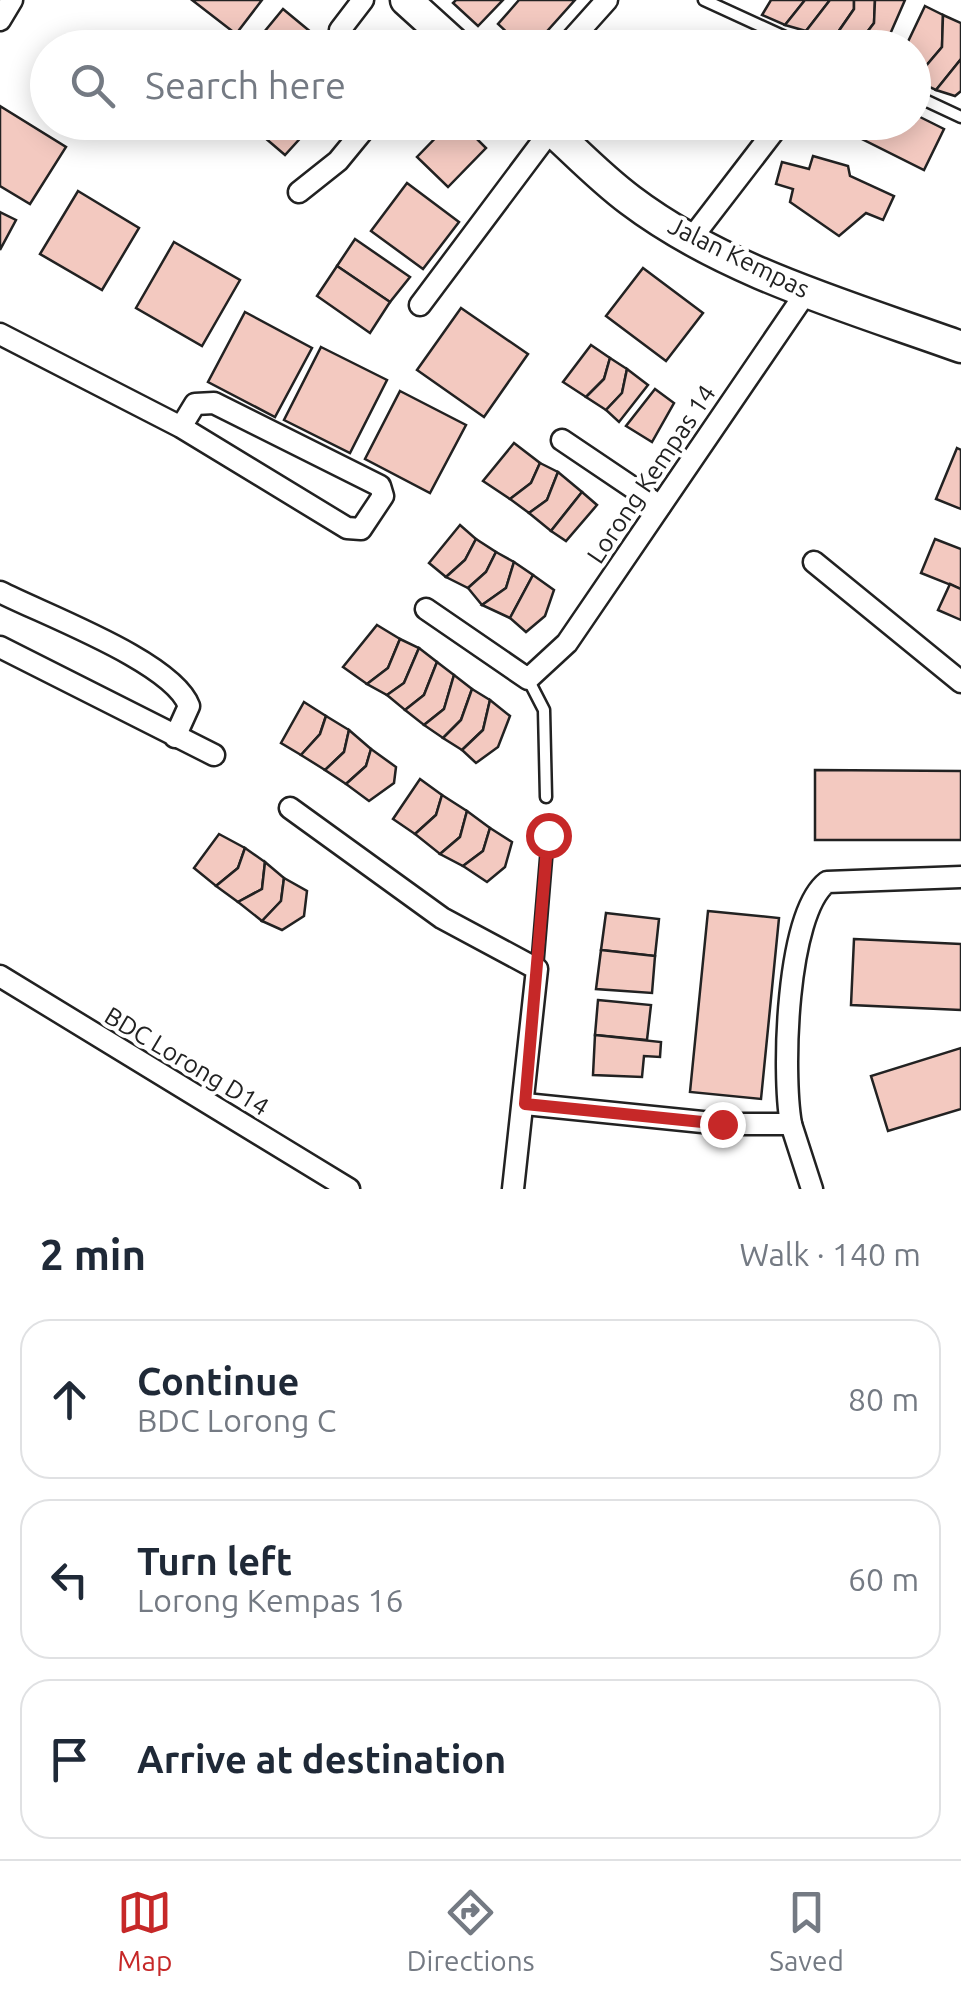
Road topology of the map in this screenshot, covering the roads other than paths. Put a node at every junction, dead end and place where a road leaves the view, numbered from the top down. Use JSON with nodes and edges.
{"nodes":[{"id":1,"x":12,"y":0,"type":"edge"},
{"id":2,"x":363,"y":0,"type":"edge"},
{"id":3,"x":406,"y":0,"type":"edge"},
{"id":4,"x":607,"y":0,"type":"edge"},
{"id":5,"x":704,"y":0,"type":"edge"},
{"id":6,"x":0,"y":20,"type":"edge"},
{"id":7,"x":340,"y":30,"type":"edge"},
{"id":8,"x":435,"y":30,"type":"edge"},
{"id":9,"x":580,"y":30,"type":"edge"},
{"id":10,"x":770,"y":30,"type":"edge"},
{"id":11,"x":931,"y":103,"type":"edge"},
{"id":12,"x":961,"y":116,"type":"edge"},
{"id":13,"x":355,"y":140,"type":"edge"},
{"id":14,"x":537,"y":140,"type":"edge"},
{"id":15,"x":563,"y":140,"type":"edge"},
{"id":16,"x":768,"y":140,"type":"edge"},
{"id":17,"x":299,"y":192,"type":"dead end"},
{"id":18,"x":691,"y":239,"type":"junction"},
{"id":19,"x":807,"y":291,"type":"junction"},
{"id":20,"x":420,"y":305,"type":"dead end"},
{"id":21,"x":0,"y":334,"type":"edge"},
{"id":22,"x":961,"y":347,"type":"edge"},
{"id":23,"x":181,"y":427,"type":"junction"},
{"id":24,"x":562,"y":440,"type":"dead end"},
{"id":25,"x":660,"y":506,"type":"junction"},
{"id":26,"x":814,"y":562,"type":"dead end"},
{"id":27,"x":0,"y":592,"type":"edge"},
{"id":28,"x":426,"y":608,"type":"dead end"},
{"id":29,"x":0,"y":647,"type":"edge"},
{"id":30,"x":528,"y":679,"type":"junction"},
{"id":31,"x":961,"y":682,"type":"edge"},
{"id":32,"x":175,"y":736,"type":"junction"},
{"id":33,"x":214,"y":755,"type":"dead end"},
{"id":34,"x":546,"y":796,"type":"dead end"},
{"id":35,"x":290,"y":808,"type":"dead end"},
{"id":36,"x":548,"y":835,"type":"dead end"},
{"id":37,"x":961,"y":877,"type":"edge"},
{"id":38,"x":537,"y":970,"type":"junction"},
{"id":39,"x":0,"y":976,"type":"edge"},
{"id":40,"x":525,"y":1104,"type":"junction"},
{"id":41,"x":791,"y":1124,"type":"junction"},
{"id":42,"x":349,"y":1189,"type":"edge"},
{"id":43,"x":512,"y":1189,"type":"edge"},
{"id":44,"x":812,"y":1189,"type":"edge"}],
"edges":[{"from":1,"to":6,"type":"street"},
{"from":2,"to":7,"type":"street"},
{"from":3,"to":8,"type":"street"},
{"from":4,"to":9,"type":"street"},
{"from":5,"to":10,"type":"lane"},
{"from":11,"to":12,"type":"lane"},
{"from":13,"to":17,"type":"street"},
{"from":14,"to":20,"type":"street"},
{"from":15,"to":18,"type":"street","name":"Jalan Kempas"},
{"from":16,"to":18,"type":"street"},
{"from":18,"to":19,"type":"street","name":"Jalan Kempas"},
{"from":19,"to":22,"type":"street","name":"Jalan Kempas"},
{"from":19,"to":25,"type":"street","name":"Lorong Kempas 14"},
{"from":21,"to":23,"type":"street"},
{"from":23,"to":23,"type":"street"},
{"from":24,"to":25,"type":"street"},
{"from":25,"to":30,"type":"street","name":"Lorong Kempas 14"},
{"from":26,"to":31,"type":"street"},
{"from":27,"to":32,"type":"street"},
{"from":28,"to":30,"type":"street"},
{"from":29,"to":32,"type":"street"},
{"from":30,"to":34,"type":"lane"},
{"from":32,"to":33,"type":"street"},
{"from":35,"to":38,"type":"street"},
{"from":36,"to":38,"type":"lane"},
{"from":37,"to":41,"type":"street"},
{"from":38,"to":40,"type":"street"},
{"from":39,"to":42,"type":"street","name":"BDC Lorong D14"},
{"from":40,"to":41,"type":"street"},
{"from":40,"to":43,"type":"street"},
{"from":41,"to":44,"type":"street"}]}
